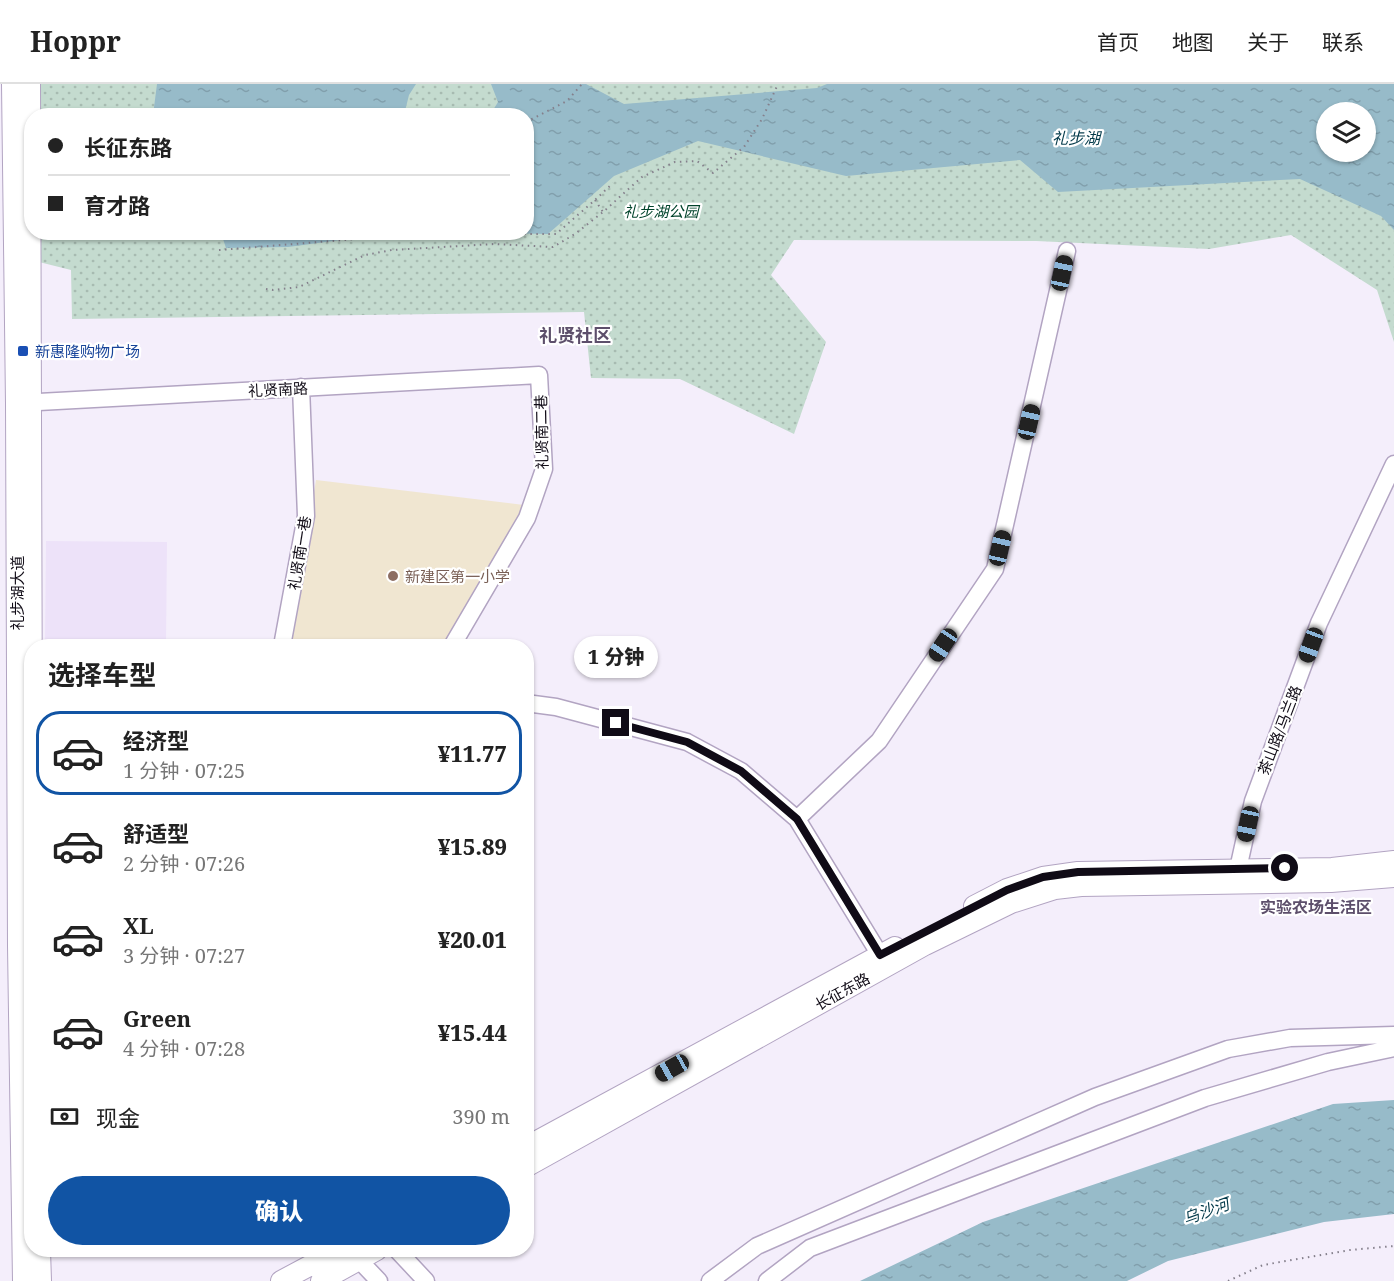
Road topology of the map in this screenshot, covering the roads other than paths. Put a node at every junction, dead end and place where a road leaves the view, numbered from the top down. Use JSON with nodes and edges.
{"nodes":[{"id":1,"x":12,"y":84,"type":"edge"},
{"id":2,"x":30,"y":84,"type":"edge"},
{"id":3,"x":29,"y":108,"type":"edge"},
{"id":4,"x":27,"y":240,"type":"edge"},
{"id":5,"x":1067,"y":252,"type":"dead end"},
{"id":6,"x":539,"y":375,"type":"joint"},
{"id":7,"x":301,"y":387,"type":"junction"},
{"id":8,"x":23,"y":402,"type":"junction"},
{"id":9,"x":1394,"y":464,"type":"edge"},
{"id":10,"x":26,"y":639,"type":"edge"},
{"id":11,"x":283,"y":639,"type":"edge"},
{"id":12,"x":456,"y":639,"type":"edge"},
{"id":13,"x":534,"y":704,"type":"edge"},
{"id":14,"x":24,"y":778,"type":"edge"},
{"id":15,"x":797,"y":819,"type":"junction"},
{"id":16,"x":1394,"y":861,"type":"edge"},
{"id":17,"x":1238,"y":869,"type":"junction"},
{"id":18,"x":1394,"y":877,"type":"edge"},
{"id":19,"x":880,"y":955,"type":"junction"},
{"id":20,"x":1394,"y":1035,"type":"edge"},
{"id":21,"x":1394,"y":1047,"type":"edge"},
{"id":22,"x":534,"y":1143,"type":"edge"},
{"id":23,"x":534,"y":1163,"type":"edge"},
{"id":24,"x":24,"y":1169,"type":"edge"},
{"id":25,"x":26,"y":1257,"type":"edge"},
{"id":26,"x":37,"y":1257,"type":"edge"},
{"id":27,"x":326,"y":1257,"type":"edge"},
{"id":28,"x":365,"y":1257,"type":"edge"},
{"id":29,"x":404,"y":1257,"type":"edge"},
{"id":30,"x":359,"y":1260,"type":"junction"},
{"id":31,"x":27,"y":1280,"type":"edge"},
{"id":32,"x":281,"y":1281,"type":"edge"},
{"id":33,"x":321,"y":1281,"type":"edge"},
{"id":34,"x":379,"y":1281,"type":"edge"},
{"id":35,"x":426,"y":1281,"type":"edge"},
{"id":36,"x":710,"y":1281,"type":"edge"},
{"id":37,"x":767,"y":1281,"type":"edge"}],
"edges":[{"from":1,"to":8,"type":"main road","name":"礼步湖大道"},
{"from":2,"to":3,"type":"main road"},
{"from":4,"to":8,"type":"main road"},
{"from":5,"to":15,"type":"street"},
{"from":6,"to":7,"type":"street","name":"礼贤南路"},
{"from":6,"to":12,"type":"street","name":"礼贤南二巷"},
{"from":7,"to":8,"type":"street","name":"礼贤南路"},
{"from":7,"to":11,"type":"street","name":"礼贤南一巷"},
{"from":8,"to":10,"type":"main road","name":"礼步湖大道"},
{"from":9,"to":17,"type":"street","name":"茶山路/马兰路"},
{"from":13,"to":15,"type":"street"},
{"from":14,"to":24,"type":"main road","name":"礼步湖大道"},
{"from":15,"to":19,"type":"street"},
{"from":16,"to":17,"type":"main road","name":"长征东路"},
{"from":17,"to":19,"type":"main road","name":"长征东路"},
{"from":18,"to":23,"type":"main road","name":"长征东路"},
{"from":19,"to":22,"type":"main road","name":"长征东路"},
{"from":20,"to":36,"type":"street"},
{"from":21,"to":37,"type":"street"},
{"from":25,"to":31,"type":"main road","name":"礼步湖大道"},
{"from":26,"to":31,"type":"main road"},
{"from":27,"to":32,"type":"main road"},
{"from":28,"to":30,"type":"main road"},
{"from":29,"to":35,"type":"street"},
{"from":30,"to":33,"type":"main road"},
{"from":30,"to":34,"type":"street"}]}
